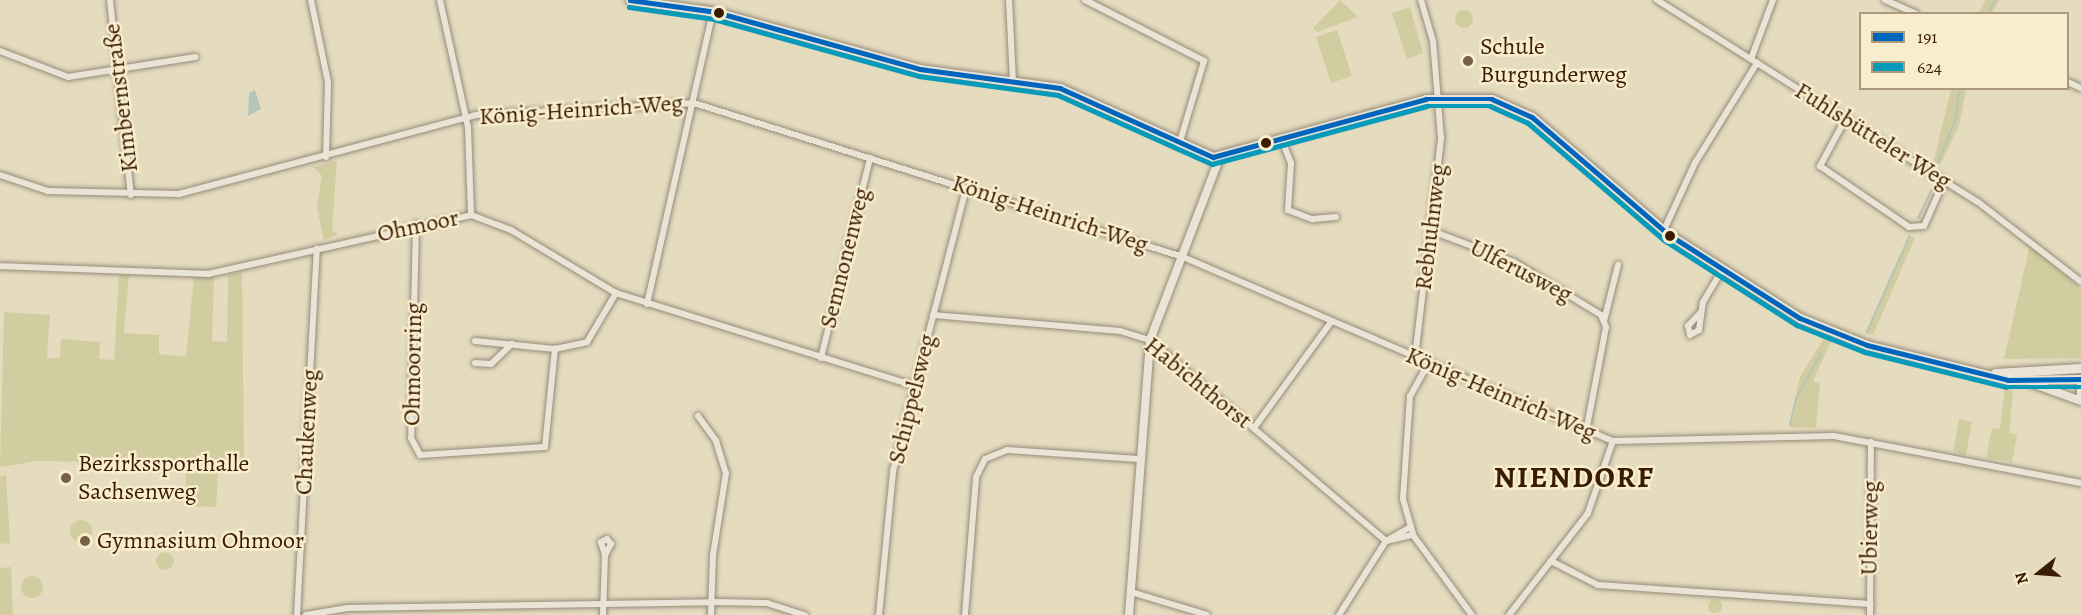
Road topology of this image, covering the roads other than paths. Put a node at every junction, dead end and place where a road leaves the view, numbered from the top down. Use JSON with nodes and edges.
{"nodes":[{"id":1,"x":110,"y":0,"type":"edge"},
{"id":2,"x":311,"y":0,"type":"edge"},
{"id":3,"x":440,"y":0,"type":"edge"},
{"id":4,"x":630,"y":0,"type":"edge"},
{"id":5,"x":1009,"y":0,"type":"edge"},
{"id":6,"x":1085,"y":0,"type":"edge"},
{"id":7,"x":1421,"y":0,"type":"edge"},
{"id":8,"x":1657,"y":0,"type":"edge"},
{"id":9,"x":1773,"y":0,"type":"edge"},
{"id":10,"x":1885,"y":0,"type":"edge"},
{"id":11,"x":713,"y":12,"type":"junction"},
{"id":12,"x":1912,"y":12,"type":"edge"},
{"id":13,"x":0,"y":51,"type":"edge"},
{"id":14,"x":195,"y":57,"type":"dead end"},
{"id":15,"x":1754,"y":61,"type":"junction"},
{"id":16,"x":118,"y":67,"type":"junction"},
{"id":17,"x":1013,"y":82,"type":"junction"},
{"id":18,"x":1438,"y":97,"type":"junction"},
{"id":19,"x":694,"y":102,"type":"junction"},
{"id":20,"x":465,"y":118,"type":"junction"},
{"id":21,"x":1846,"y":118,"type":"junction"},
{"id":22,"x":1282,"y":140,"type":"junction"},
{"id":23,"x":1179,"y":146,"type":"junction"},
{"id":24,"x":326,"y":157,"type":"junction"},
{"id":25,"x":1220,"y":157,"type":"junction"},
{"id":26,"x":870,"y":158,"type":"junction"},
{"id":27,"x":0,"y":175,"type":"edge"},
{"id":28,"x":1944,"y":181,"type":"junction"},
{"id":29,"x":966,"y":188,"type":"junction"},
{"id":30,"x":131,"y":195,"type":"junction"},
{"id":31,"x":471,"y":215,"type":"junction"},
{"id":32,"x":1336,"y":217,"type":"dead end"},
{"id":33,"x":416,"y":224,"type":"junction"},
{"id":34,"x":1664,"y":230,"type":"junction"},
{"id":35,"x":1432,"y":231,"type":"junction"},
{"id":36,"x":317,"y":249,"type":"junction"},
{"id":37,"x":1183,"y":256,"type":"junction"},
{"id":38,"x":0,"y":266,"type":"edge"},
{"id":39,"x":1618,"y":266,"type":"dead end"},
{"id":40,"x":1721,"y":272,"type":"junction"},
{"id":41,"x":2081,"y":282,"type":"edge"},
{"id":42,"x":616,"y":293,"type":"junction"},
{"id":43,"x":647,"y":304,"type":"junction"},
{"id":44,"x":1701,"y":312,"type":"dead end"},
{"id":45,"x":933,"y":315,"type":"junction"},
{"id":46,"x":1604,"y":321,"type":"junction"},
{"id":47,"x":1331,"y":322,"type":"junction"},
{"id":48,"x":1150,"y":340,"type":"junction"},
{"id":49,"x":475,"y":341,"type":"dead end"},
{"id":50,"x":496,"y":343,"type":"junction"},
{"id":51,"x":512,"y":344,"type":"junction"},
{"id":52,"x":555,"y":349,"type":"junction"},
{"id":53,"x":500,"y":355,"type":"junction"},
{"id":54,"x":1415,"y":357,"type":"junction"},
{"id":55,"x":821,"y":358,"type":"junction"},
{"id":56,"x":475,"y":363,"type":"dead end"},
{"id":57,"x":1428,"y":364,"type":"junction"},
{"id":58,"x":2081,"y":368,"type":"edge"},
{"id":59,"x":1995,"y":373,"type":"junction"},
{"id":60,"x":2081,"y":379,"type":"edge"},
{"id":61,"x":2027,"y":381,"type":"junction"},
{"id":62,"x":915,"y":386,"type":"junction"},
{"id":63,"x":2081,"y":399,"type":"edge"},
{"id":64,"x":698,"y":416,"type":"dead end"},
{"id":65,"x":1254,"y":428,"type":"junction"},
{"id":66,"x":1586,"y":432,"type":"junction"},
{"id":67,"x":1613,"y":441,"type":"junction"},
{"id":68,"x":1871,"y":442,"type":"junction"},
{"id":69,"x":1139,"y":459,"type":"junction"},
{"id":70,"x":2081,"y":483,"type":"edge"},
{"id":71,"x":1410,"y":527,"type":"junction"},
{"id":72,"x":1413,"y":535,"type":"junction"},
{"id":73,"x":1386,"y":541,"type":"junction"},
{"id":74,"x":605,"y":555,"type":"dead end"},
{"id":75,"x":1551,"y":561,"type":"junction"},
{"id":76,"x":1131,"y":592,"type":"junction"},
{"id":77,"x":713,"y":602,"type":"junction"},
{"id":78,"x":604,"y":604,"type":"junction"},
{"id":79,"x":1870,"y":604,"type":"junction"},
{"id":80,"x":297,"y":615,"type":"edge"},
{"id":81,"x":306,"y":615,"type":"edge"},
{"id":82,"x":603,"y":615,"type":"edge"},
{"id":83,"x":711,"y":615,"type":"edge"},
{"id":84,"x":805,"y":615,"type":"edge"},
{"id":85,"x":879,"y":615,"type":"edge"},
{"id":86,"x":965,"y":615,"type":"edge"},
{"id":87,"x":1129,"y":615,"type":"edge"},
{"id":88,"x":1207,"y":615,"type":"edge"},
{"id":89,"x":1339,"y":615,"type":"edge"},
{"id":90,"x":1472,"y":615,"type":"edge"},
{"id":91,"x":1509,"y":615,"type":"edge"},
{"id":92,"x":1870,"y":615,"type":"edge"}],
"edges":[{"from":1,"to":16,"type":"street","name":"Kimbernstraße"},
{"from":2,"to":24,"type":"street"},
{"from":3,"to":20,"type":"street"},
{"from":4,"to":11,"type":"main road"},
{"from":5,"to":17,"type":"street"},
{"from":6,"to":23,"type":"street"},
{"from":7,"to":18,"type":"street","name":"Rebhuhnweg"},
{"from":8,"to":15,"type":"street","name":"Fuhlsbütteler Weg"},
{"from":9,"to":15,"type":"street"},
{"from":10,"to":12,"type":"street"},
{"from":11,"to":17,"type":"main road"},
{"from":11,"to":19,"type":"street"},
{"from":13,"to":16,"type":"street"},
{"from":14,"to":16,"type":"street"},
{"from":15,"to":21,"type":"street","name":"Fuhlsbütteler Weg"},
{"from":15,"to":34,"type":"street"},
{"from":16,"to":30,"type":"street","name":"Kimbernstraße"},
{"from":17,"to":23,"type":"main road"},
{"from":18,"to":22,"type":"main road"},
{"from":18,"to":34,"type":"main road"},
{"from":18,"to":35,"type":"street","name":"Rebhuhnweg"},
{"from":19,"to":20,"type":"street","name":"König-Heinrich-Weg"},
{"from":19,"to":26,"type":"street","name":"König-Heinrich-Weg"},
{"from":19,"to":43,"type":"street"},
{"from":20,"to":24,"type":"street","name":"König-Heinrich-Weg"},
{"from":20,"to":31,"type":"street"},
{"from":21,"to":28,"type":"street","name":"Fuhlsbütteler Weg"},
{"from":21,"to":28,"type":"street"},
{"from":22,"to":25,"type":"main road"},
{"from":22,"to":32,"type":"street"},
{"from":23,"to":25,"type":"main road"},
{"from":24,"to":30,"type":"street","name":"König-Heinrich-Weg"},
{"from":25,"to":37,"type":"street"},
{"from":26,"to":29,"type":"street","name":"König-Heinrich-Weg"},
{"from":26,"to":55,"type":"street","name":"Semnonenweg"},
{"from":27,"to":30,"type":"street","name":"König-Heinrich-Weg"},
{"from":28,"to":41,"type":"street","name":"Fuhlsbütteler Weg"},
{"from":29,"to":37,"type":"street","name":"König-Heinrich-Weg"},
{"from":29,"to":45,"type":"street","name":"Schippelsweg"},
{"from":31,"to":33,"type":"street","name":"Ohmoor"},
{"from":31,"to":42,"type":"street","name":"Ohmoor"},
{"from":33,"to":36,"type":"street","name":"Ohmoor"},
{"from":33,"to":52,"type":"street","name":"Ohmoorring"},
{"from":34,"to":40,"type":"main road"},
{"from":35,"to":46,"type":"street","name":"Ulferusweg"},
{"from":35,"to":54,"type":"street","name":"Rebhuhnweg"},
{"from":36,"to":38,"type":"street","name":"Ohmoor"},
{"from":36,"to":80,"type":"street","name":"Chaukenweg"},
{"from":37,"to":47,"type":"street","name":"König-Heinrich-Weg"},
{"from":37,"to":48,"type":"street"},
{"from":39,"to":46,"type":"street"},
{"from":40,"to":44,"type":"street"},
{"from":40,"to":59,"type":"main road"},
{"from":42,"to":43,"type":"street","name":"Ohmoor"},
{"from":42,"to":52,"type":"street"},
{"from":43,"to":55,"type":"street","name":"Ohmoor"},
{"from":45,"to":48,"type":"street","name":"Habichthorst"},
{"from":45,"to":62,"type":"street","name":"Schippelsweg"},
{"from":46,"to":66,"type":"street"},
{"from":47,"to":54,"type":"street","name":"König-Heinrich-Weg"},
{"from":47,"to":65,"type":"street"},
{"from":48,"to":65,"type":"street","name":"Habichthorst"},
{"from":48,"to":69,"type":"street"},
{"from":49,"to":50,"type":"street"},
{"from":50,"to":51,"type":"street"},
{"from":50,"to":53,"type":"street"},
{"from":51,"to":52,"type":"street"},
{"from":51,"to":53,"type":"street"},
{"from":53,"to":56,"type":"street"},
{"from":54,"to":57,"type":"street","name":"König-Heinrich-Weg"},
{"from":55,"to":62,"type":"street","name":"Ohmoor"},
{"from":57,"to":66,"type":"street","name":"König-Heinrich-Weg"},
{"from":57,"to":71,"type":"street"},
{"from":58,"to":59,"type":"main road"},
{"from":59,"to":61,"type":"main road"},
{"from":60,"to":61,"type":"main road"},
{"from":60,"to":63,"type":"street"},
{"from":61,"to":63,"type":"street"},
{"from":62,"to":85,"type":"street","name":"Schippelsweg"},
{"from":64,"to":77,"type":"street"},
{"from":65,"to":73,"type":"street","name":"Habichthorst"},
{"from":66,"to":67,"type":"street","name":"König-Heinrich-Weg"},
{"from":67,"to":68,"type":"street","name":"König-Heinrich-Weg"},
{"from":67,"to":75,"type":"street"},
{"from":68,"to":70,"type":"street","name":"König-Heinrich-Weg"},
{"from":68,"to":79,"type":"street","name":"Ubierweg"},
{"from":69,"to":76,"type":"street"},
{"from":69,"to":86,"type":"street"},
{"from":71,"to":72,"type":"street"},
{"from":71,"to":73,"type":"street"},
{"from":72,"to":73,"type":"street"},
{"from":72,"to":90,"type":"street"},
{"from":73,"to":89,"type":"street"},
{"from":74,"to":78,"type":"street"},
{"from":75,"to":79,"type":"street"},
{"from":75,"to":91,"type":"street"},
{"from":76,"to":87,"type":"street"},
{"from":76,"to":88,"type":"street"},
{"from":77,"to":78,"type":"street"},
{"from":77,"to":83,"type":"street"},
{"from":77,"to":84,"type":"street"},
{"from":78,"to":81,"type":"street"},
{"from":78,"to":82,"type":"street"},
{"from":79,"to":92,"type":"street","name":"Ubierweg"}]}
